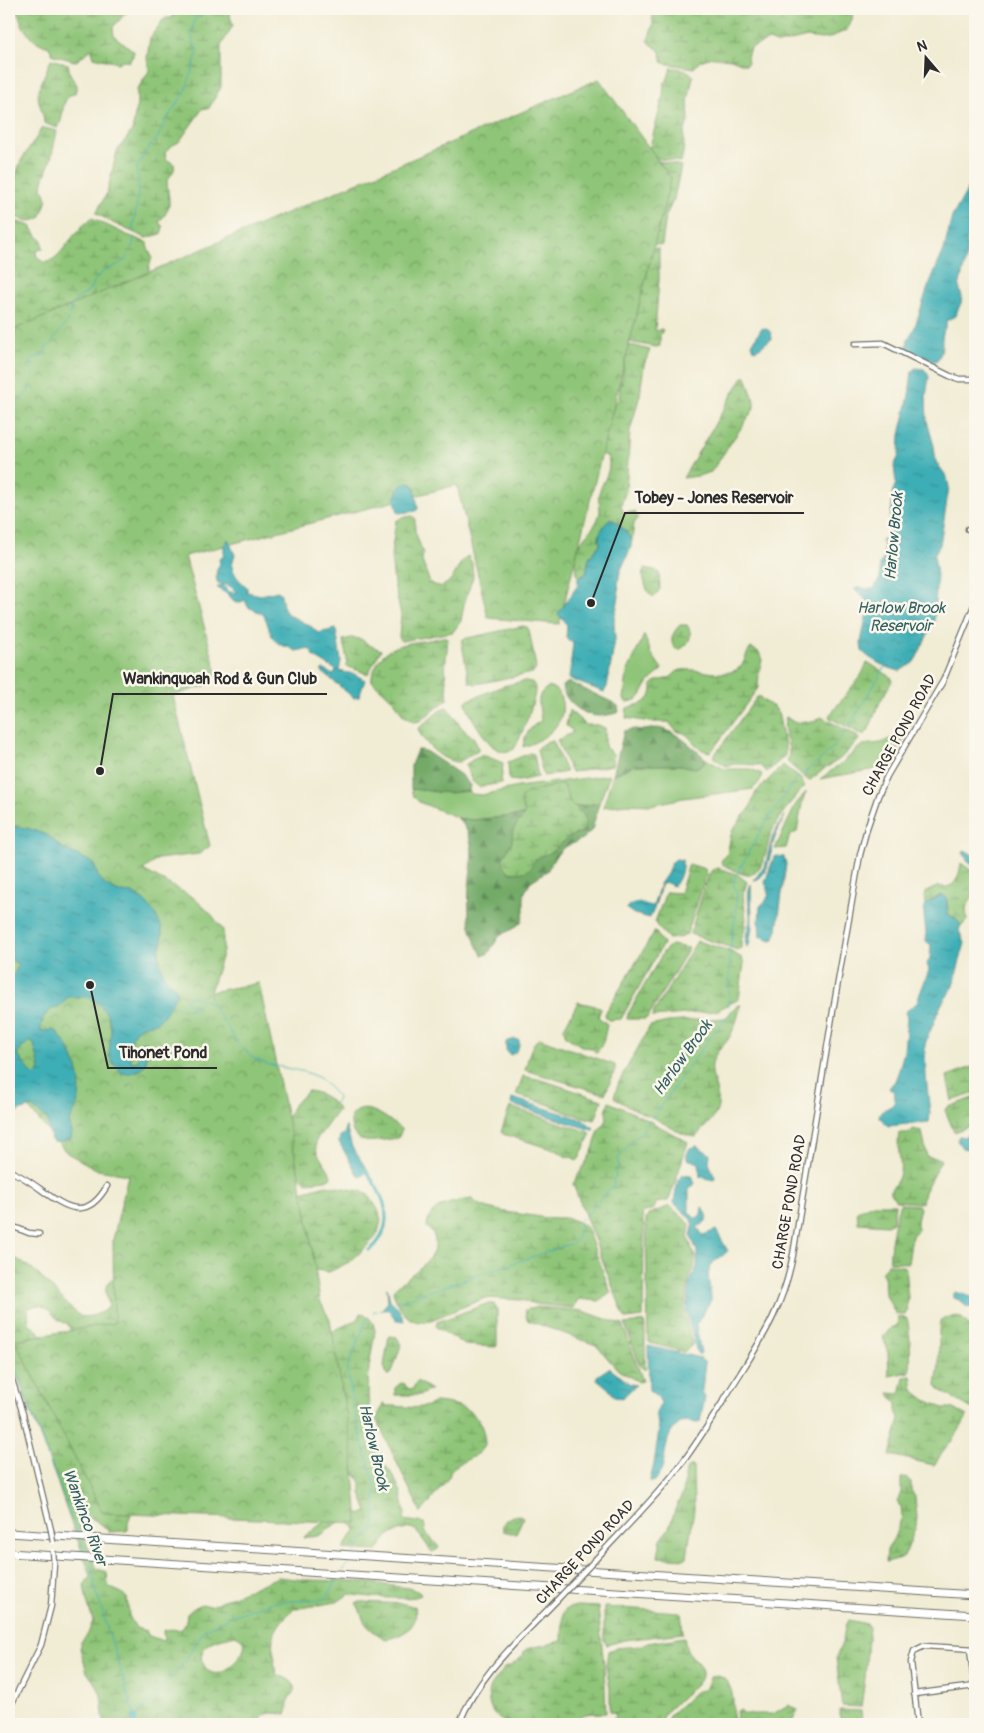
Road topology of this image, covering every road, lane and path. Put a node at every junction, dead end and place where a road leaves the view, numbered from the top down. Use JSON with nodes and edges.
{"nodes":[{"id":1,"x":855,"y":344,"type":"dead end"},
{"id":2,"x":975,"y":380,"type":"edge"},
{"id":3,"x":968,"y":529,"type":"dead end"},
{"id":4,"x":975,"y":530,"type":"edge"},
{"id":5,"x":975,"y":602,"type":"edge"},
{"id":6,"x":9,"y":1171,"type":"edge"},
{"id":7,"x":107,"y":1186,"type":"dead end"},
{"id":8,"x":9,"y":1225,"type":"edge"},
{"id":9,"x":39,"y":1234,"type":"dead end"},
{"id":10,"x":9,"y":1371,"type":"edge"},
{"id":11,"x":9,"y":1534,"type":"edge"},
{"id":12,"x":9,"y":1553,"type":"edge"},
{"id":13,"x":975,"y":1595,"type":"edge"},
{"id":14,"x":975,"y":1615,"type":"edge"},
{"id":15,"x":973,"y":1649,"type":"edge"},
{"id":16,"x":975,"y":1686,"type":"edge"},
{"id":17,"x":975,"y":1690,"type":"edge"},
{"id":18,"x":914,"y":1694,"type":"junction"},
{"id":19,"x":9,"y":1709,"type":"edge"},
{"id":20,"x":459,"y":1724,"type":"edge"},
{"id":21,"x":918,"y":1724,"type":"edge"}],
"edges":[{"from":1,"to":2,"type":"street"},
{"from":3,"to":4,"type":"street"},
{"from":5,"to":20,"type":"street","name":"CHARGE POND ROAD","bridge":true},
{"from":6,"to":7,"type":"street"},
{"from":8,"to":9,"type":"street"},
{"from":10,"to":19,"type":"street","bridge":true},
{"from":11,"to":13,"type":"highway"},
{"from":12,"to":14,"type":"highway"},
{"from":15,"to":16,"type":"street"},
{"from":15,"to":18,"type":"street"},
{"from":16,"to":17,"type":"street"},
{"from":16,"to":18,"type":"street"},
{"from":18,"to":21,"type":"street"}]}
